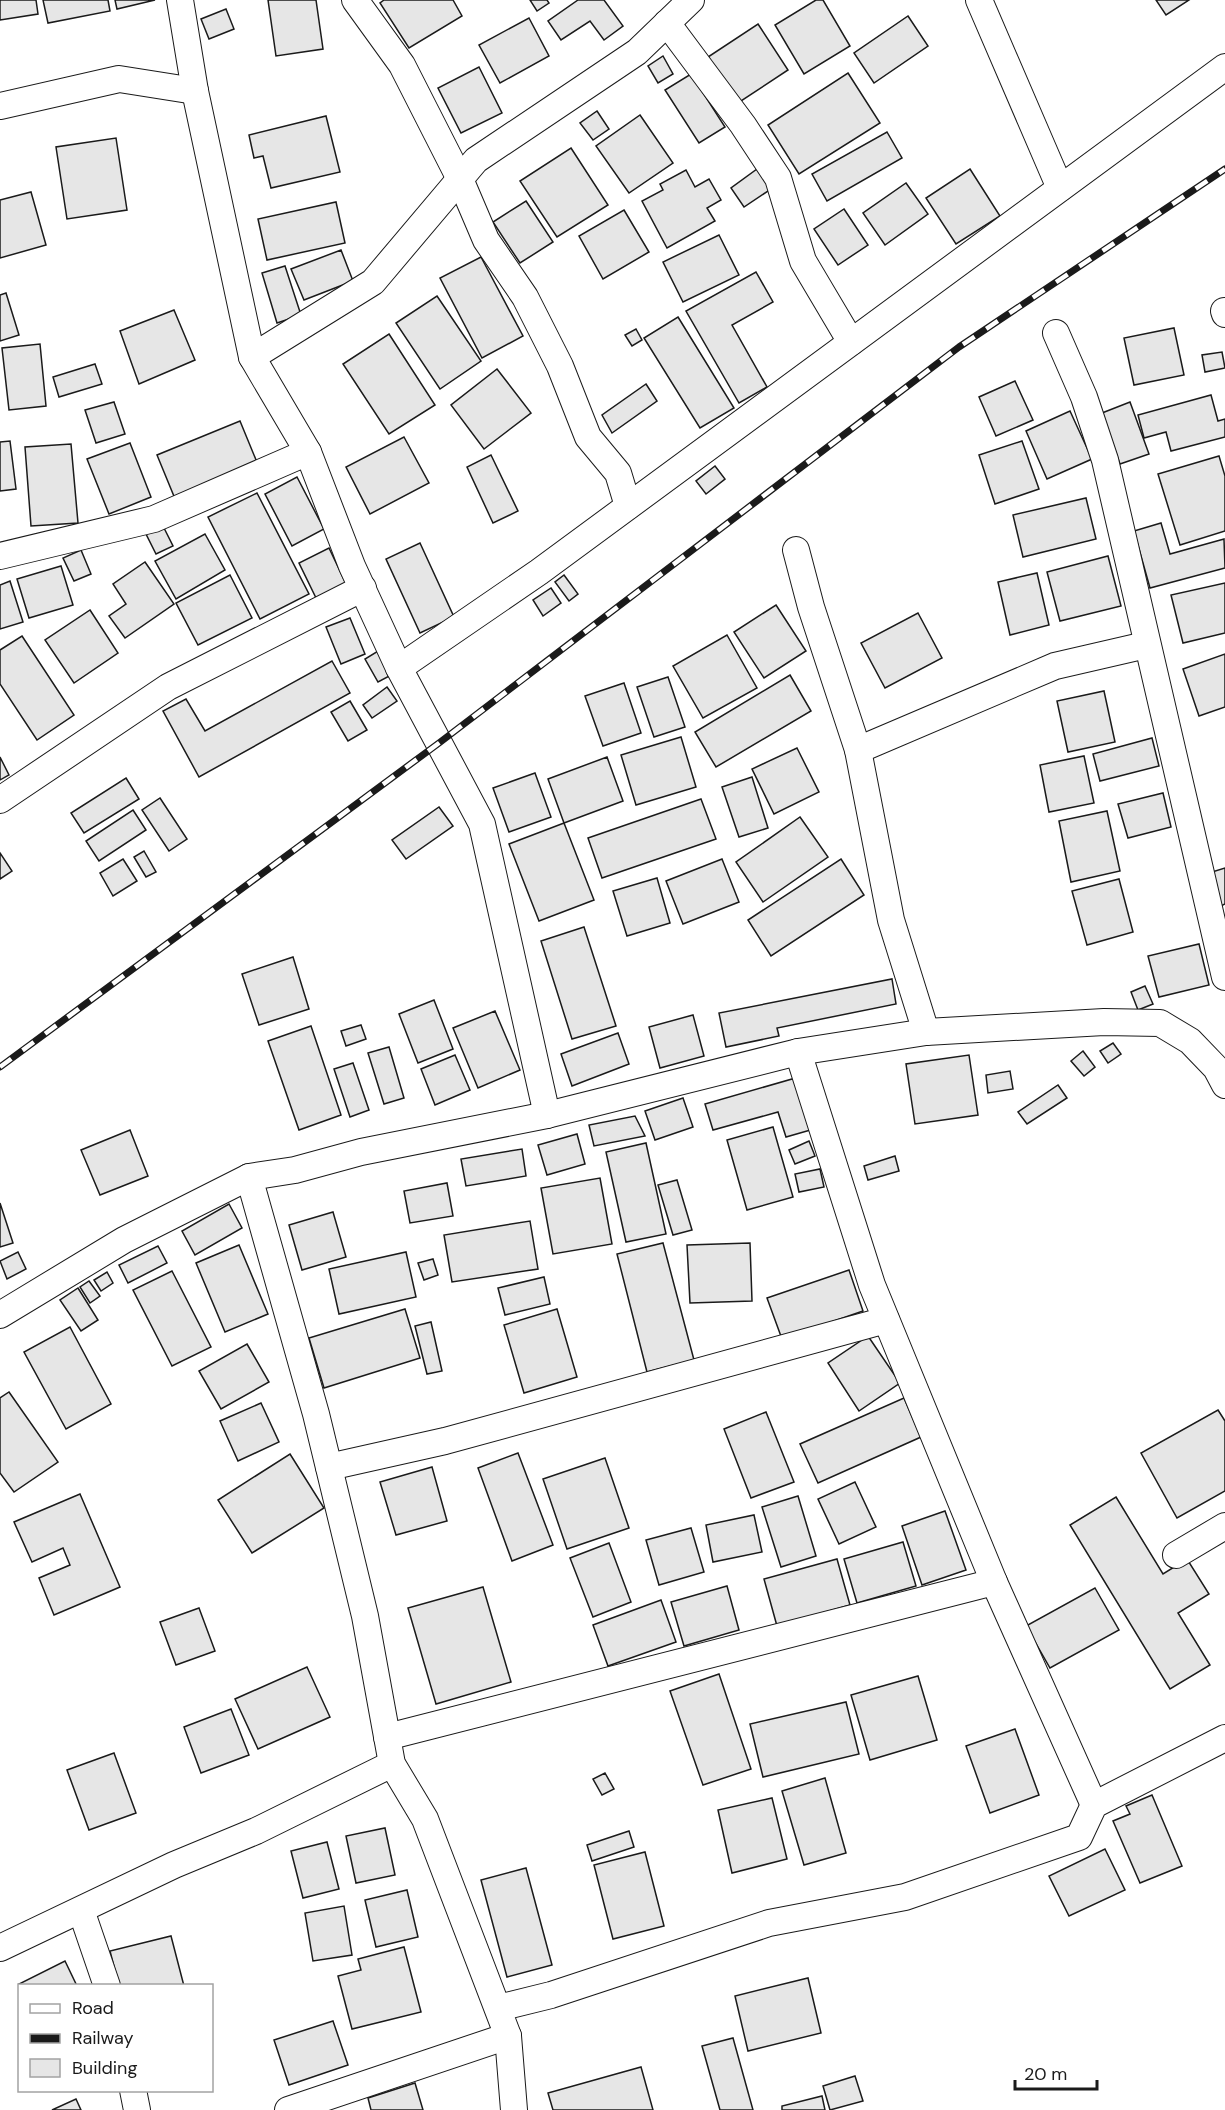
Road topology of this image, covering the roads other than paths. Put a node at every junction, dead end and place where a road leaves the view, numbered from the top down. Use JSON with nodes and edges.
{"nodes":[{"id":1,"x":180,"y":0,"type":"edge"},
{"id":2,"x":355,"y":0,"type":"edge"},
{"id":3,"x":691,"y":0,"type":"edge"},
{"id":4,"x":979,"y":0,"type":"edge"},
{"id":5,"x":667,"y":23,"type":"junction"},
{"id":6,"x":1225,"y":67,"type":"edge"},
{"id":7,"x":195,"y":91,"type":"junction"},
{"id":8,"x":0,"y":106,"type":"edge"},
{"id":9,"x":460,"y":179,"type":"junction"},
{"id":10,"x":1059,"y":188,"type":"junction"},
{"id":11,"x":1056,"y":333,"type":"dead end"},
{"id":12,"x":851,"y":342,"type":"junction"},
{"id":13,"x":252,"y":357,"type":"junction"},
{"id":14,"x":308,"y":452,"type":"junction"},
{"id":15,"x":628,"y":506,"type":"junction"},
{"id":16,"x":796,"y":550,"type":"dead end"},
{"id":17,"x":0,"y":556,"type":"edge"},
{"id":18,"x":363,"y":588,"type":"junction"},
{"id":19,"x":1146,"y":645,"type":"junction"},
{"id":20,"x":399,"y":668,"type":"junction"},
{"id":21,"x":858,"y":750,"type":"junction"},
{"id":22,"x":0,"y":800,"type":"edge"},
{"id":23,"x":1225,"y":977,"type":"edge"},
{"id":24,"x":926,"y":1032,"type":"junction"},
{"id":25,"x":798,"y":1052,"type":"junction"},
{"id":26,"x":1222,"y":1073,"type":"edge"},
{"id":27,"x":547,"y":1115,"type":"junction"},
{"id":28,"x":249,"y":1177,"type":"junction"},
{"id":29,"x":0,"y":1315,"type":"edge"},
{"id":30,"x":886,"y":1320,"type":"junction"},
{"id":31,"x":329,"y":1467,"type":"junction"},
{"id":32,"x":1225,"y":1526,"type":"edge"},
{"id":33,"x":1176,"y":1555,"type":"dead end"},
{"id":34,"x":994,"y":1582,"type":"junction"},
{"id":35,"x":387,"y":1737,"type":"junction"},
{"id":36,"x":1225,"y":1738,"type":"edge"},
{"id":37,"x":392,"y":1764,"type":"junction"},
{"id":38,"x":1094,"y":1805,"type":"junction"},
{"id":39,"x":81,"y":1910,"type":"junction"},
{"id":40,"x":0,"y":1948,"type":"edge"},
{"id":41,"x":105,"y":1984,"type":"edge"},
{"id":42,"x":498,"y":2008,"type":"junction"},
{"id":43,"x":508,"y":2036,"type":"junction"},
{"id":44,"x":133,"y":2092,"type":"edge"},
{"id":45,"x":137,"y":2110,"type":"edge"},
{"id":46,"x":288,"y":2110,"type":"edge"},
{"id":47,"x":514,"y":2110,"type":"edge"}],
"edges":[{"from":1,"to":7,"type":"street"},
{"from":2,"to":9,"type":"street"},
{"from":3,"to":5,"type":"street"},
{"from":4,"to":10,"type":"street"},
{"from":5,"to":9,"type":"street"},
{"from":5,"to":12,"type":"street"},
{"from":6,"to":10,"type":"street"},
{"from":7,"to":8,"type":"street"},
{"from":7,"to":13,"type":"street"},
{"from":9,"to":13,"type":"street"},
{"from":9,"to":15,"type":"street"},
{"from":10,"to":12,"type":"street"},
{"from":11,"to":19,"type":"street"},
{"from":12,"to":15,"type":"street"},
{"from":13,"to":14,"type":"street"},
{"from":14,"to":17,"type":"street"},
{"from":14,"to":18,"type":"street"},
{"from":15,"to":20,"type":"street"},
{"from":16,"to":21,"type":"street"},
{"from":18,"to":20,"type":"street"},
{"from":18,"to":22,"type":"street"},
{"from":19,"to":21,"type":"street"},
{"from":19,"to":23,"type":"street"},
{"from":20,"to":27,"type":"street"},
{"from":21,"to":24,"type":"street"},
{"from":24,"to":25,"type":"street"},
{"from":24,"to":26,"type":"street"},
{"from":25,"to":27,"type":"street"},
{"from":25,"to":30,"type":"street"},
{"from":27,"to":28,"type":"street"},
{"from":28,"to":29,"type":"street"},
{"from":28,"to":31,"type":"street"},
{"from":30,"to":31,"type":"street"},
{"from":30,"to":34,"type":"street"},
{"from":31,"to":35,"type":"street"},
{"from":32,"to":33,"type":"street"},
{"from":34,"to":35,"type":"street"},
{"from":34,"to":38,"type":"street"},
{"from":35,"to":37,"type":"street"},
{"from":36,"to":38,"type":"street"},
{"from":37,"to":39,"type":"street"},
{"from":37,"to":42,"type":"street"},
{"from":38,"to":42,"type":"street"},
{"from":39,"to":40,"type":"street"},
{"from":39,"to":41,"type":"street"},
{"from":42,"to":43,"type":"street"},
{"from":43,"to":46,"type":"street"},
{"from":43,"to":47,"type":"street"},
{"from":44,"to":45,"type":"street"}]}
